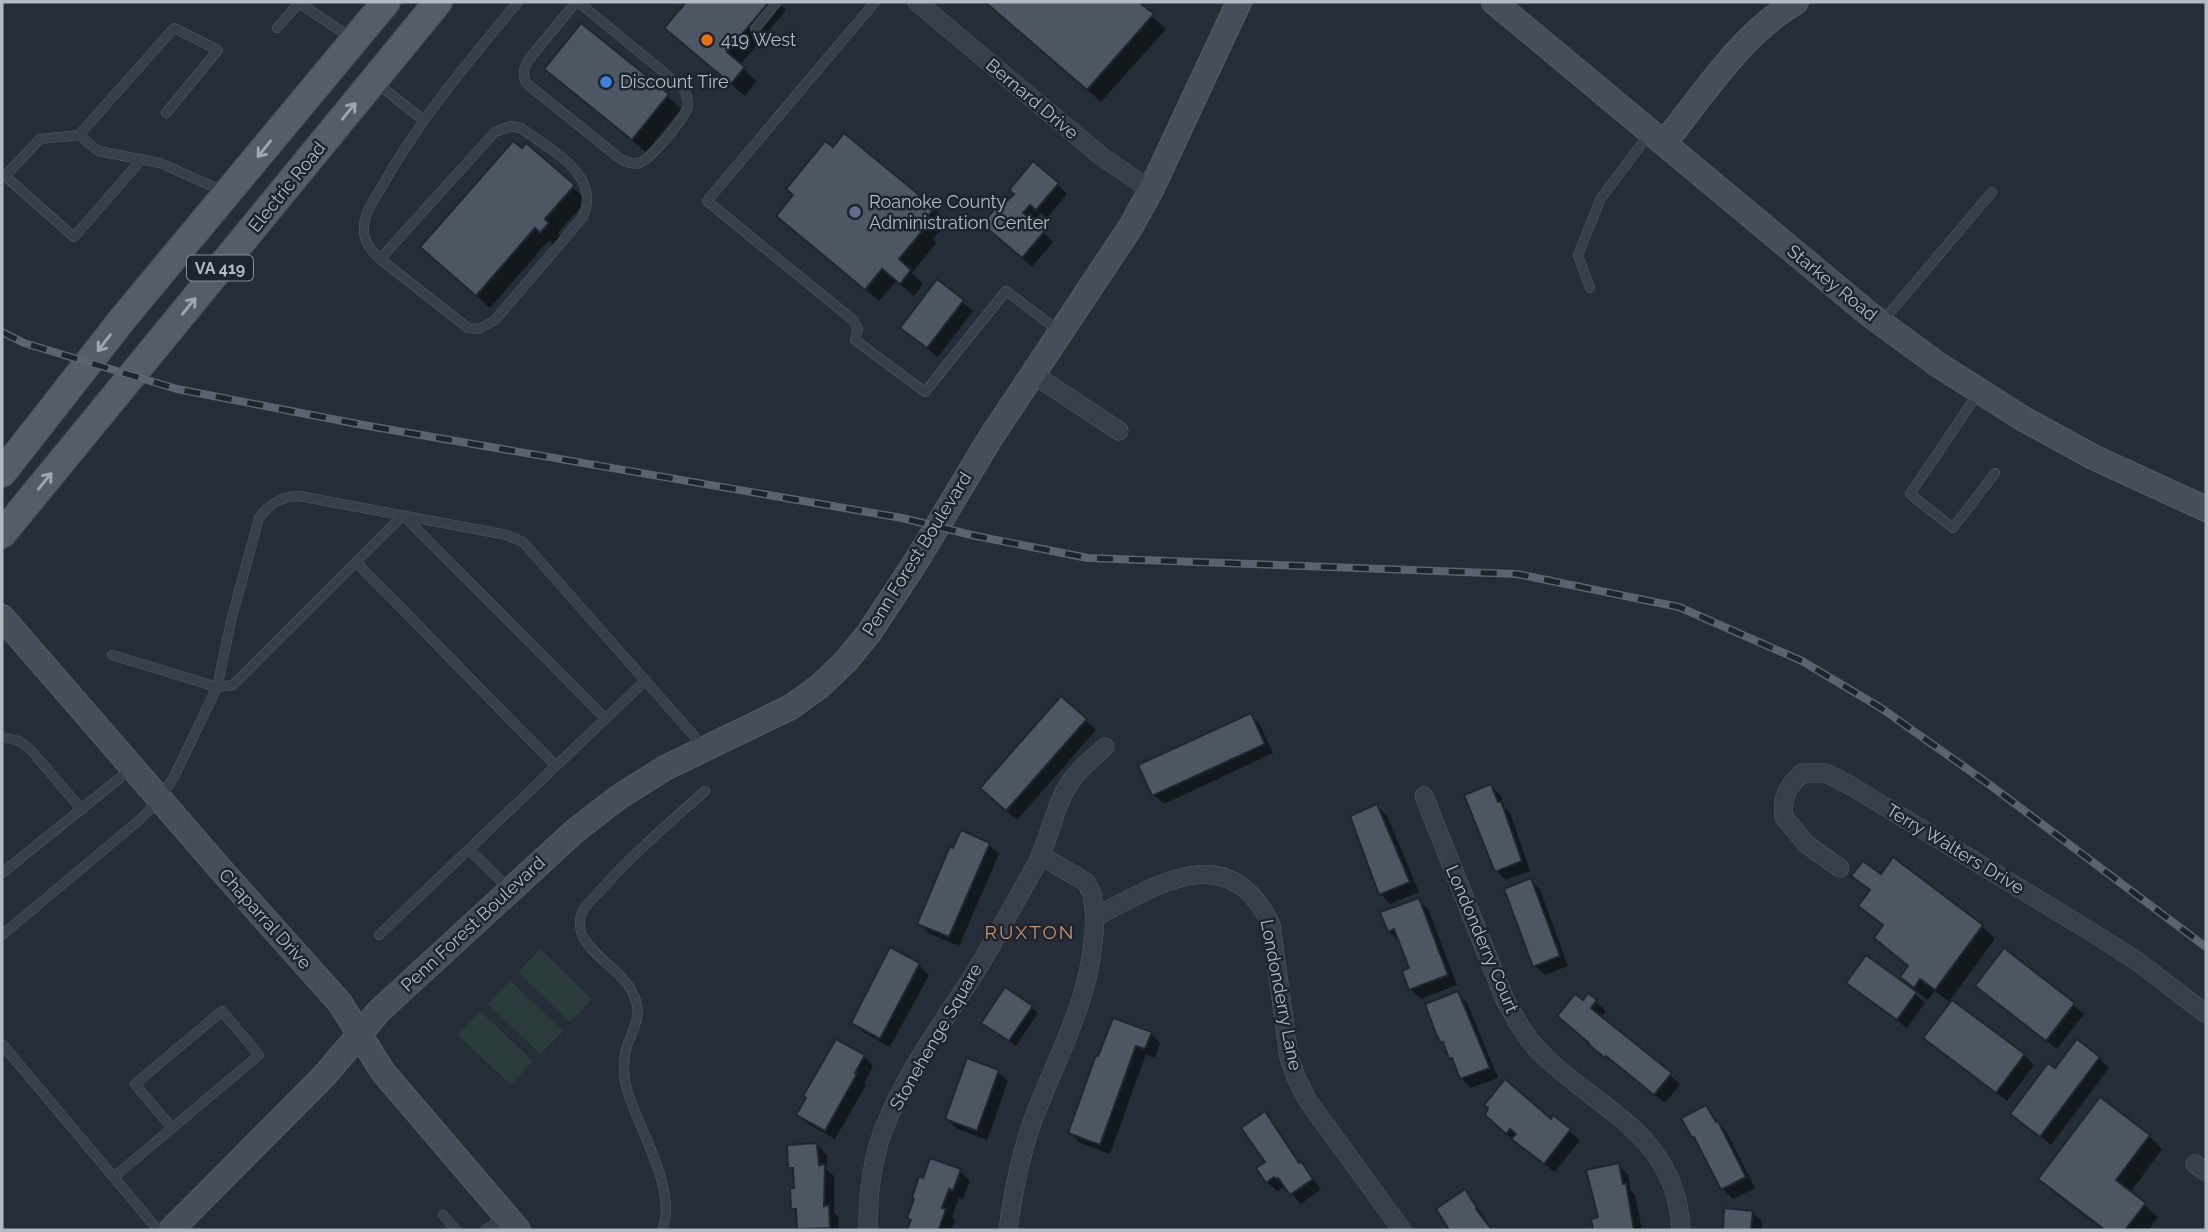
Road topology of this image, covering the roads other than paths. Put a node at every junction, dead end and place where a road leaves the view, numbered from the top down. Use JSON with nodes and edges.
{"nodes":[{"id":1,"x":386,"y":2,"type":"edge"},
{"id":2,"x":439,"y":2,"type":"edge"},
{"id":3,"x":517,"y":2,"type":"edge"},
{"id":4,"x":577,"y":2,"type":"edge"},
{"id":5,"x":777,"y":2,"type":"edge"},
{"id":6,"x":875,"y":2,"type":"edge"},
{"id":7,"x":917,"y":2,"type":"edge"},
{"id":8,"x":1239,"y":2,"type":"edge"},
{"id":9,"x":1494,"y":2,"type":"edge"},
{"id":10,"x":1797,"y":2,"type":"edge"},
{"id":11,"x":300,"y":3,"type":"edge"},
{"id":12,"x":277,"y":28,"type":"dead end"},
{"id":13,"x":755,"y":29,"type":"dead end"},
{"id":14,"x":354,"y":40,"type":"junction"},
{"id":15,"x":374,"y":81,"type":"junction"},
{"id":16,"x":166,"y":113,"type":"dead end"},
{"id":17,"x":423,"y":120,"type":"junction"},
{"id":18,"x":79,"y":135,"type":"junction"},
{"id":19,"x":1658,"y":137,"type":"junction"},
{"id":20,"x":142,"y":159,"type":"junction"},
{"id":21,"x":1151,"y":190,"type":"junction"},
{"id":22,"x":1992,"y":192,"type":"dead end"},
{"id":23,"x":228,"y":193,"type":"junction"},
{"id":24,"x":380,"y":259,"type":"junction"},
{"id":25,"x":1590,"y":288,"type":"dead end"},
{"id":26,"x":1881,"y":323,"type":"junction"},
{"id":27,"x":1061,"y":333,"type":"junction"},
{"id":28,"x":1033,"y":374,"type":"junction"},
{"id":29,"x":1980,"y":391,"type":"junction"},
{"id":30,"x":1119,"y":431,"type":"dead end"},
{"id":31,"x":2,"y":472,"type":"edge"},
{"id":32,"x":1995,"y":473,"type":"dead end"},
{"id":33,"x":2206,"y":509,"type":"edge"},
{"id":34,"x":404,"y":515,"type":"junction"},
{"id":35,"x":2,"y":534,"type":"edge"},
{"id":36,"x":356,"y":562,"type":"junction"},
{"id":37,"x":2,"y":617,"type":"edge"},
{"id":38,"x":112,"y":655,"type":"dead end"},
{"id":39,"x":646,"y":680,"type":"junction"},
{"id":40,"x":217,"y":687,"type":"junction"},
{"id":41,"x":605,"y":718,"type":"junction"},
{"id":42,"x":2,"y":737,"type":"edge"},
{"id":43,"x":705,"y":747,"type":"junction"},
{"id":44,"x":1105,"y":747,"type":"dead end"},
{"id":45,"x":556,"y":766,"type":"junction"},
{"id":46,"x":134,"y":768,"type":"junction"},
{"id":47,"x":705,"y":791,"type":"dead end"},
{"id":48,"x":1424,"y":796,"type":"dead end"},
{"id":49,"x":160,"y":798,"type":"junction"},
{"id":50,"x":82,"y":810,"type":"junction"},
{"id":51,"x":470,"y":849,"type":"junction"},
{"id":52,"x":1041,"y":856,"type":"junction"},
{"id":53,"x":1840,"y":868,"type":"dead end"},
{"id":54,"x":2,"y":873,"type":"edge"},
{"id":55,"x":510,"y":890,"type":"junction"},
{"id":56,"x":1095,"y":917,"type":"junction"},
{"id":57,"x":2,"y":935,"type":"edge"},
{"id":58,"x":379,"y":935,"type":"dead end"},
{"id":59,"x":2206,"y":1014,"type":"edge"},
{"id":60,"x":359,"y":1035,"type":"junction"},
{"id":61,"x":2,"y":1044,"type":"edge"},
{"id":62,"x":172,"y":1128,"type":"junction"},
{"id":63,"x":114,"y":1177,"type":"junction"},
{"id":64,"x":443,"y":1215,"type":"dead end"},
{"id":65,"x":512,"y":1224,"type":"edge"},
{"id":66,"x":158,"y":1230,"type":"edge"},
{"id":67,"x":171,"y":1230,"type":"edge"},
{"id":68,"x":456,"y":1230,"type":"edge"},
{"id":69,"x":485,"y":1230,"type":"edge"},
{"id":70,"x":662,"y":1230,"type":"edge"},
{"id":71,"x":868,"y":1230,"type":"edge"},
{"id":72,"x":1008,"y":1230,"type":"edge"},
{"id":73,"x":1402,"y":1230,"type":"edge"},
{"id":74,"x":1681,"y":1230,"type":"edge"}],
"edges":[{"from":1,"to":14,"type":"main road","number":"VA 419"},
{"from":2,"to":15,"type":"main road","name":"Electric Road","number":"VA 419"},
{"from":3,"to":17,"type":"lane"},
{"from":4,"to":4,"type":"lane"},
{"from":5,"to":13,"type":"lane"},
{"from":6,"to":27,"type":"lane"},
{"from":7,"to":21,"type":"street","name":"Bernard Drive"},
{"from":8,"to":21,"type":"street","name":"Penn Forest Boulevard"},
{"from":9,"to":19,"type":"street","name":"Starkey Road"},
{"from":10,"to":19,"type":"street"},
{"from":11,"to":12,"type":"lane"},
{"from":11,"to":14,"type":"lane"},
{"from":14,"to":23,"type":"main road","number":"VA 419","one_way":true},
{"from":15,"to":17,"type":"lane"},
{"from":35,"to":15,"type":"main road","name":"Electric Road","number":"VA 419","one_way":true},
{"from":16,"to":18,"type":"lane"},
{"from":17,"to":24,"type":"lane"},
{"from":18,"to":20,"type":"lane"},
{"from":18,"to":20,"type":"lane"},
{"from":19,"to":25,"type":"lane"},
{"from":19,"to":26,"type":"street","name":"Starkey Road"},
{"from":20,"to":23,"type":"lane"},
{"from":21,"to":27,"type":"street","name":"Penn Forest Boulevard"},
{"from":22,"to":26,"type":"lane"},
{"from":23,"to":31,"type":"main road","number":"VA 419","one_way":true},
{"from":24,"to":24,"type":"lane"},
{"from":26,"to":29,"type":"street","name":"Starkey Road"},
{"from":27,"to":28,"type":"street","name":"Penn Forest Boulevard"},
{"from":28,"to":30,"type":"street"},
{"from":28,"to":43,"type":"street","name":"Penn Forest Boulevard"},
{"from":29,"to":32,"type":"lane"},
{"from":29,"to":33,"type":"street","name":"Starkey Road"},
{"from":34,"to":36,"type":"lane"},
{"from":34,"to":39,"type":"lane"},
{"from":34,"to":40,"type":"lane"},
{"from":34,"to":41,"type":"lane"},
{"from":36,"to":40,"type":"lane"},
{"from":36,"to":45,"type":"lane"},
{"from":37,"to":46,"type":"street","name":"Chaparral Drive"},
{"from":38,"to":40,"type":"lane"},
{"from":39,"to":41,"type":"lane"},
{"from":39,"to":43,"type":"lane"},
{"from":40,"to":49,"type":"lane"},
{"from":41,"to":45,"type":"lane"},
{"from":42,"to":50,"type":"lane"},
{"from":43,"to":55,"type":"street","name":"Penn Forest Boulevard"},
{"from":44,"to":52,"type":"street","name":"Stonehenge Square"},
{"from":45,"to":51,"type":"lane"},
{"from":46,"to":49,"type":"street","name":"Chaparral Drive"},
{"from":46,"to":50,"type":"lane"},
{"from":47,"to":70,"type":"lane"},
{"from":48,"to":74,"type":"street","name":"Londonderry Court"},
{"from":49,"to":57,"type":"lane"},
{"from":49,"to":60,"type":"street","name":"Chaparral Drive"},
{"from":50,"to":54,"type":"lane"},
{"from":51,"to":55,"type":"lane"},
{"from":51,"to":58,"type":"lane"},
{"from":52,"to":56,"type":"street"},
{"from":52,"to":71,"type":"street","name":"Stonehenge Square"},
{"from":53,"to":59,"type":"street","name":"Terry Walters Drive"},
{"from":55,"to":60,"type":"street","name":"Penn Forest Boulevard"},
{"from":56,"to":72,"type":"street"},
{"from":56,"to":73,"type":"street","name":"Londonderry Lane"},
{"from":60,"to":65,"type":"street","name":"Chaparral Drive"},
{"from":60,"to":67,"type":"street","name":"Penn Forest Boulevard"},
{"from":61,"to":63,"type":"lane"},
{"from":62,"to":62,"type":"lane"},
{"from":62,"to":63,"type":"lane"},
{"from":63,"to":66,"type":"lane"},
{"from":64,"to":68,"type":"lane"},
{"from":65,"to":69,"type":"lane"}]}
